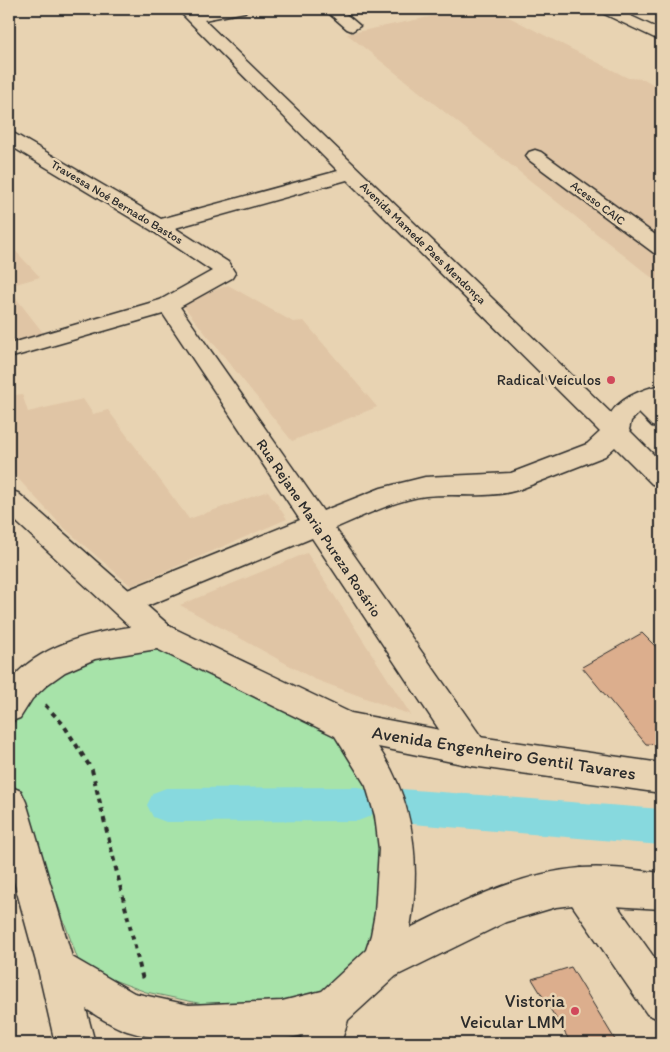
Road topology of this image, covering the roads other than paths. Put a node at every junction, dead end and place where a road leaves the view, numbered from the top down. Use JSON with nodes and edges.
{"nodes":[{"id":1,"x":240,"y":9,"type":"edge"},
{"id":2,"x":331,"y":9,"type":"edge"},
{"id":3,"x":605,"y":9,"type":"edge"},
{"id":4,"x":188,"y":13,"type":"edge"},
{"id":5,"x":352,"y":26,"type":"dead end"},
{"id":6,"x":661,"y":36,"type":"edge"},
{"id":7,"x":9,"y":138,"type":"edge"},
{"id":8,"x":535,"y":156,"type":"dead end"},
{"id":9,"x":352,"y":173,"type":"junction"},
{"id":10,"x":158,"y":226,"type":"junction"},
{"id":11,"x":661,"y":249,"type":"edge"},
{"id":12,"x":168,"y":305,"type":"junction"},
{"id":13,"x":9,"y":351,"type":"edge"},
{"id":14,"x":651,"y":397,"type":"edge"},
{"id":15,"x":661,"y":420,"type":"edge"},
{"id":16,"x":616,"y":431,"type":"junction"},
{"id":17,"x":661,"y":477,"type":"edge"},
{"id":18,"x":9,"y":500,"type":"edge"},
{"id":19,"x":316,"y":524,"type":"junction"},
{"id":20,"x":125,"y":603,"type":"junction"},
{"id":21,"x":160,"y":636,"type":"junction"},
{"id":22,"x":18,"y":696,"type":"edge"},
{"id":23,"x":346,"y":726,"type":"junction"},
{"id":24,"x":472,"y":751,"type":"junction"},
{"id":25,"x":661,"y":778,"type":"edge"},
{"id":26,"x":9,"y":802,"type":"edge"},
{"id":27,"x":16,"y":852,"type":"edge"},
{"id":28,"x":580,"y":886,"type":"junction"},
{"id":29,"x":661,"y":890,"type":"edge"},
{"id":30,"x":382,"y":962,"type":"junction"},
{"id":31,"x":58,"y":969,"type":"junction"},
{"id":32,"x":661,"y":1000,"type":"edge"},
{"id":33,"x":326,"y":1026,"type":"edge"},
{"id":34,"x":75,"y":1043,"type":"edge"}],
"edges":[{"from":1,"to":4,"type":"street"},
{"from":2,"to":5,"type":"street"},
{"from":3,"to":6,"type":"street"},
{"from":4,"to":9,"type":"street","name":"Avenida Mamede Paes Mendonça"},
{"from":7,"to":10,"type":"street","name":"Travessa Noé Bernado Bastos"},
{"from":8,"to":11,"type":"street","name":"Acesso CAIC"},
{"from":9,"to":10,"type":"street"},
{"from":9,"to":16,"type":"street","name":"Avenida Mamede Paes Mendonça"},
{"from":10,"to":12,"type":"street","name":"Travessa Noé Bernado Bastos"},
{"from":12,"to":13,"type":"street"},
{"from":12,"to":19,"type":"street","name":"Rua Rejane Maria Pureza Rosário"},
{"from":14,"to":15,"type":"street"},
{"from":14,"to":16,"type":"street"},
{"from":16,"to":17,"type":"street","name":"Avenida Mamede Paes Mendonça"},
{"from":16,"to":19,"type":"street"},
{"from":18,"to":20,"type":"street"},
{"from":19,"to":20,"type":"street"},
{"from":19,"to":24,"type":"street","name":"Rua Rejane Maria Pureza Rosário"},
{"from":20,"to":21,"type":"street"},
{"from":21,"to":22,"type":"street","name":"Avenida Engenheiro Gentil Tavares"},
{"from":21,"to":23,"type":"street","name":"Avenida Engenheiro Gentil Tavares"},
{"from":23,"to":24,"type":"street","name":"Avenida Engenheiro Gentil Tavares"},
{"from":23,"to":30,"type":"street","name":"Avenida Engenheiro Gentil Tavares"},
{"from":24,"to":25,"type":"street","name":"Avenida Engenheiro Gentil Tavares"},
{"from":26,"to":27,"type":"street"},
{"from":27,"to":31,"type":"street"},
{"from":28,"to":29,"type":"street","name":"Avenida Engenheiro Gentil Tavares"},
{"from":28,"to":30,"type":"street","name":"Avenida Engenheiro Gentil Tavares"},
{"from":28,"to":32,"type":"street"},
{"from":30,"to":33,"type":"street","name":"Avenida Engenheiro Gentil Tavares"},
{"from":31,"to":33,"type":"street","name":"Avenida Engenheiro Gentil Tavares"},
{"from":31,"to":34,"type":"street"}]}
